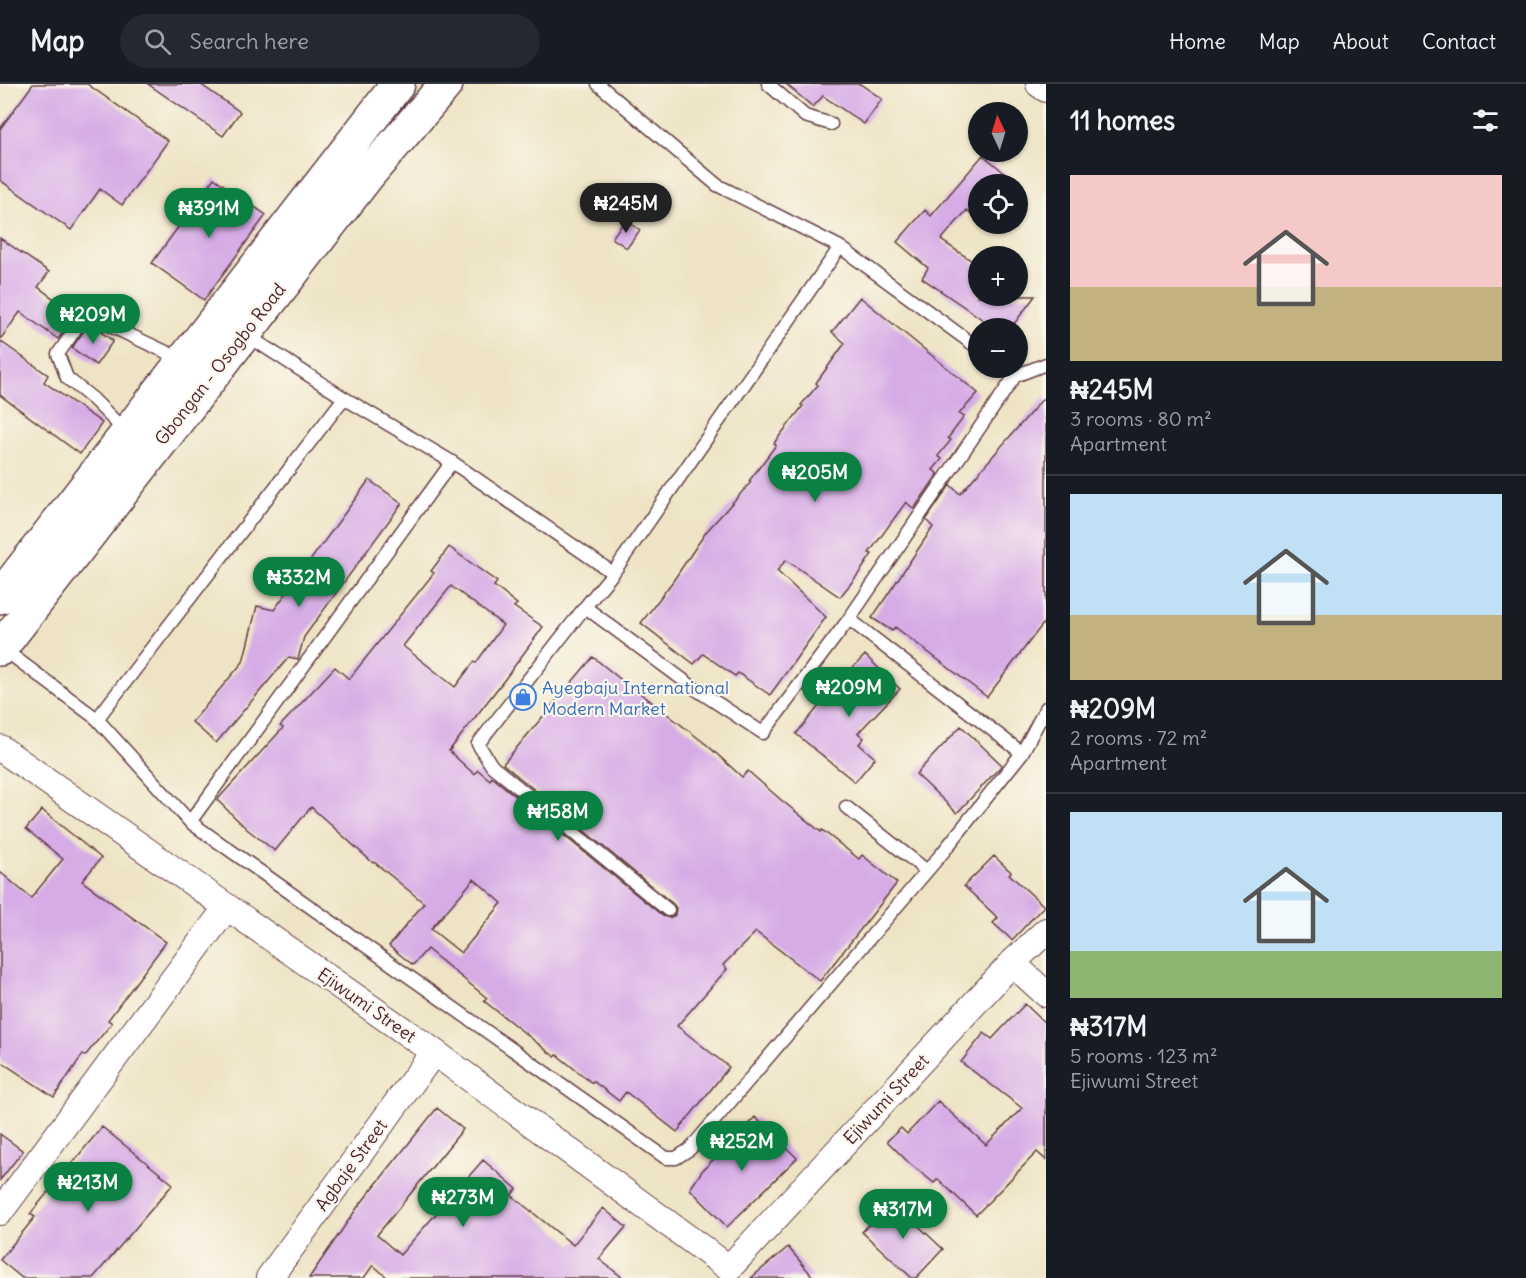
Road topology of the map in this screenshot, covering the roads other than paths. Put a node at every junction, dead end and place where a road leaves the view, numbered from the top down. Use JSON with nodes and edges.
{"nodes":[{"id":1,"x":398,"y":84,"type":"edge"},
{"id":2,"x":446,"y":84,"type":"edge"},
{"id":3,"x":598,"y":84,"type":"edge"},
{"id":4,"x":768,"y":84,"type":"edge"},
{"id":5,"x":1039,"y":84,"type":"edge"},
{"id":6,"x":1046,"y":90,"type":"edge"},
{"id":7,"x":831,"y":124,"type":"dead end"},
{"id":8,"x":840,"y":247,"type":"junction"},
{"id":9,"x":244,"y":334,"type":"junction"},
{"id":10,"x":968,"y":341,"type":"edge"},
{"id":11,"x":184,"y":360,"type":"junction"},
{"id":12,"x":1046,"y":364,"type":"edge"},
{"id":13,"x":1028,"y":371,"type":"edge"},
{"id":14,"x":1014,"y":378,"type":"edge"},
{"id":15,"x":344,"y":398,"type":"junction"},
{"id":16,"x":127,"y":433,"type":"junction"},
{"id":17,"x":452,"y":462,"type":"junction"},
{"id":18,"x":613,"y":573,"type":"junction"},
{"id":19,"x":0,"y":597,"type":"edge"},
{"id":20,"x":585,"y":607,"type":"junction"},
{"id":21,"x":849,"y":619,"type":"junction"},
{"id":22,"x":0,"y":648,"type":"edge"},
{"id":23,"x":1046,"y":708,"type":"edge"},
{"id":24,"x":97,"y":719,"type":"junction"},
{"id":25,"x":0,"y":748,"type":"edge"},
{"id":26,"x":1022,"y":753,"type":"junction"},
{"id":27,"x":846,"y":807,"type":"dead end"},
{"id":28,"x":190,"y":822,"type":"junction"},
{"id":29,"x":927,"y":871,"type":"junction"},
{"id":30,"x":226,"y":907,"type":"junction"},
{"id":31,"x":668,"y":910,"type":"dead end"},
{"id":32,"x":1046,"y":931,"type":"edge"},
{"id":33,"x":1012,"y":963,"type":"junction"},
{"id":34,"x":1046,"y":994,"type":"edge"},
{"id":35,"x":434,"y":1052,"type":"junction"},
{"id":36,"x":0,"y":1212,"type":"edge"},
{"id":37,"x":735,"y":1273,"type":"edge"},
{"id":38,"x":274,"y":1276,"type":"edge"}],
"edges":[{"from":1,"to":11,"type":"main road","name":"Gbongan - Osogbo Road"},
{"from":2,"to":9,"type":"main road","name":"Gbongan - Osogbo Road"},
{"from":3,"to":8,"type":"lane"},
{"from":4,"to":7,"type":"lane"},
{"from":5,"to":6,"type":"street"},
{"from":8,"to":10,"type":"lane"},
{"from":8,"to":18,"type":"lane"},
{"from":9,"to":15,"type":"lane"},
{"from":9,"to":22,"type":"main road","name":"Gbongan - Osogbo Road"},
{"from":11,"to":16,"type":"main road","name":"Gbongan - Osogbo Road"},
{"from":11,"to":16,"type":"lane"},
{"from":12,"to":13,"type":"lane"},
{"from":14,"to":21,"type":"lane"},
{"from":15,"to":17,"type":"lane"},
{"from":15,"to":24,"type":"lane"},
{"from":16,"to":19,"type":"main road","name":"Gbongan - Osogbo Road"},
{"from":17,"to":18,"type":"lane"},
{"from":17,"to":28,"type":"lane"},
{"from":18,"to":20,"type":"lane"},
{"from":20,"to":21,"type":"lane"},
{"from":20,"to":31,"type":"lane"},
{"from":21,"to":26,"type":"lane"},
{"from":22,"to":24,"type":"lane"},
{"from":23,"to":26,"type":"lane"},
{"from":24,"to":28,"type":"lane"},
{"from":25,"to":30,"type":"street","name":"Ejiwumi Street"},
{"from":26,"to":29,"type":"lane"},
{"from":27,"to":29,"type":"lane"},
{"from":28,"to":29,"type":"lane"},
{"from":30,"to":35,"type":"street","name":"Ejiwumi Street"},
{"from":30,"to":36,"type":"street"},
{"from":32,"to":33,"type":"street","name":"Ejiwumi Street"},
{"from":33,"to":34,"type":"street"},
{"from":33,"to":37,"type":"street","name":"Ejiwumi Street"},
{"from":35,"to":37,"type":"street","name":"Ejiwumi Street"},
{"from":35,"to":38,"type":"street","name":"Agbaje Street"}]}
